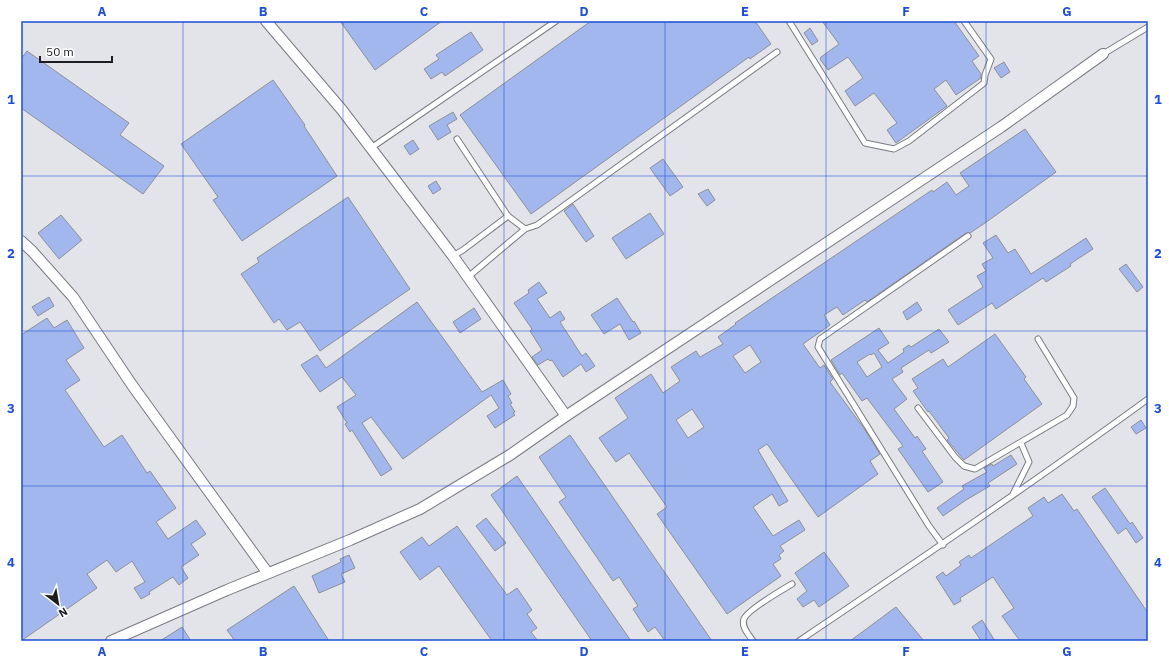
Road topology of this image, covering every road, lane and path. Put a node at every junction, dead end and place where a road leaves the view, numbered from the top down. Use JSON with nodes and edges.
{"nodes":[{"id":1,"x":266,"y":21,"type":"edge"},
{"id":2,"x":556,"y":21,"type":"edge"},
{"id":3,"x":789,"y":21,"type":"edge"},
{"id":4,"x":964,"y":21,"type":"edge"},
{"id":5,"x":1148,"y":27,"type":"edge"},
{"id":6,"x":777,"y":52,"type":"dead end"},
{"id":7,"x":1103,"y":54,"type":"joint"},
{"id":8,"x":457,"y":139,"type":"dead end"},
{"id":9,"x":371,"y":148,"type":"junction"},
{"id":10,"x":508,"y":216,"type":"junction"},
{"id":11,"x":525,"y":229,"type":"junction"},
{"id":12,"x":968,"y":236,"type":"dead end"},
{"id":13,"x":21,"y":241,"type":"edge"},
{"id":14,"x":453,"y":256,"type":"junction"},
{"id":15,"x":468,"y":277,"type":"junction"},
{"id":16,"x":1038,"y":338,"type":"dead end"},
{"id":17,"x":1148,"y":399,"type":"edge"},
{"id":18,"x":918,"y":408,"type":"dead end"},
{"id":19,"x":566,"y":416,"type":"junction"},
{"id":20,"x":1021,"y":443,"type":"junction"},
{"id":21,"x":1011,"y":497,"type":"junction"},
{"id":22,"x":943,"y":545,"type":"junction"},
{"id":23,"x":267,"y":572,"type":"junction"},
{"id":24,"x":792,"y":584,"type":"dead end"},
{"id":25,"x":110,"y":641,"type":"edge"},
{"id":26,"x":754,"y":641,"type":"edge"},
{"id":27,"x":799,"y":641,"type":"edge"}],
"edges":[{"from":1,"to":9,"type":"street"},
{"from":2,"to":9,"type":"lane"},
{"from":3,"to":4,"type":"lane"},
{"from":5,"to":7,"type":"lane"},
{"from":6,"to":11,"type":"lane"},
{"from":7,"to":19,"type":"street"},
{"from":8,"to":10,"type":"lane"},
{"from":9,"to":14,"type":"street"},
{"from":10,"to":11,"type":"lane"},
{"from":10,"to":14,"type":"lane"},
{"from":11,"to":15,"type":"lane"},
{"from":12,"to":22,"type":"lane"},
{"from":13,"to":23,"type":"street"},
{"from":14,"to":15,"type":"street"},
{"from":15,"to":19,"type":"street"},
{"from":16,"to":20,"type":"lane"},
{"from":17,"to":21,"type":"lane"},
{"from":18,"to":20,"type":"lane"},
{"from":19,"to":23,"type":"street"},
{"from":20,"to":21,"type":"lane"},
{"from":21,"to":22,"type":"lane"},
{"from":22,"to":27,"type":"lane"},
{"from":23,"to":25,"type":"street"},
{"from":24,"to":26,"type":"lane"}]}
